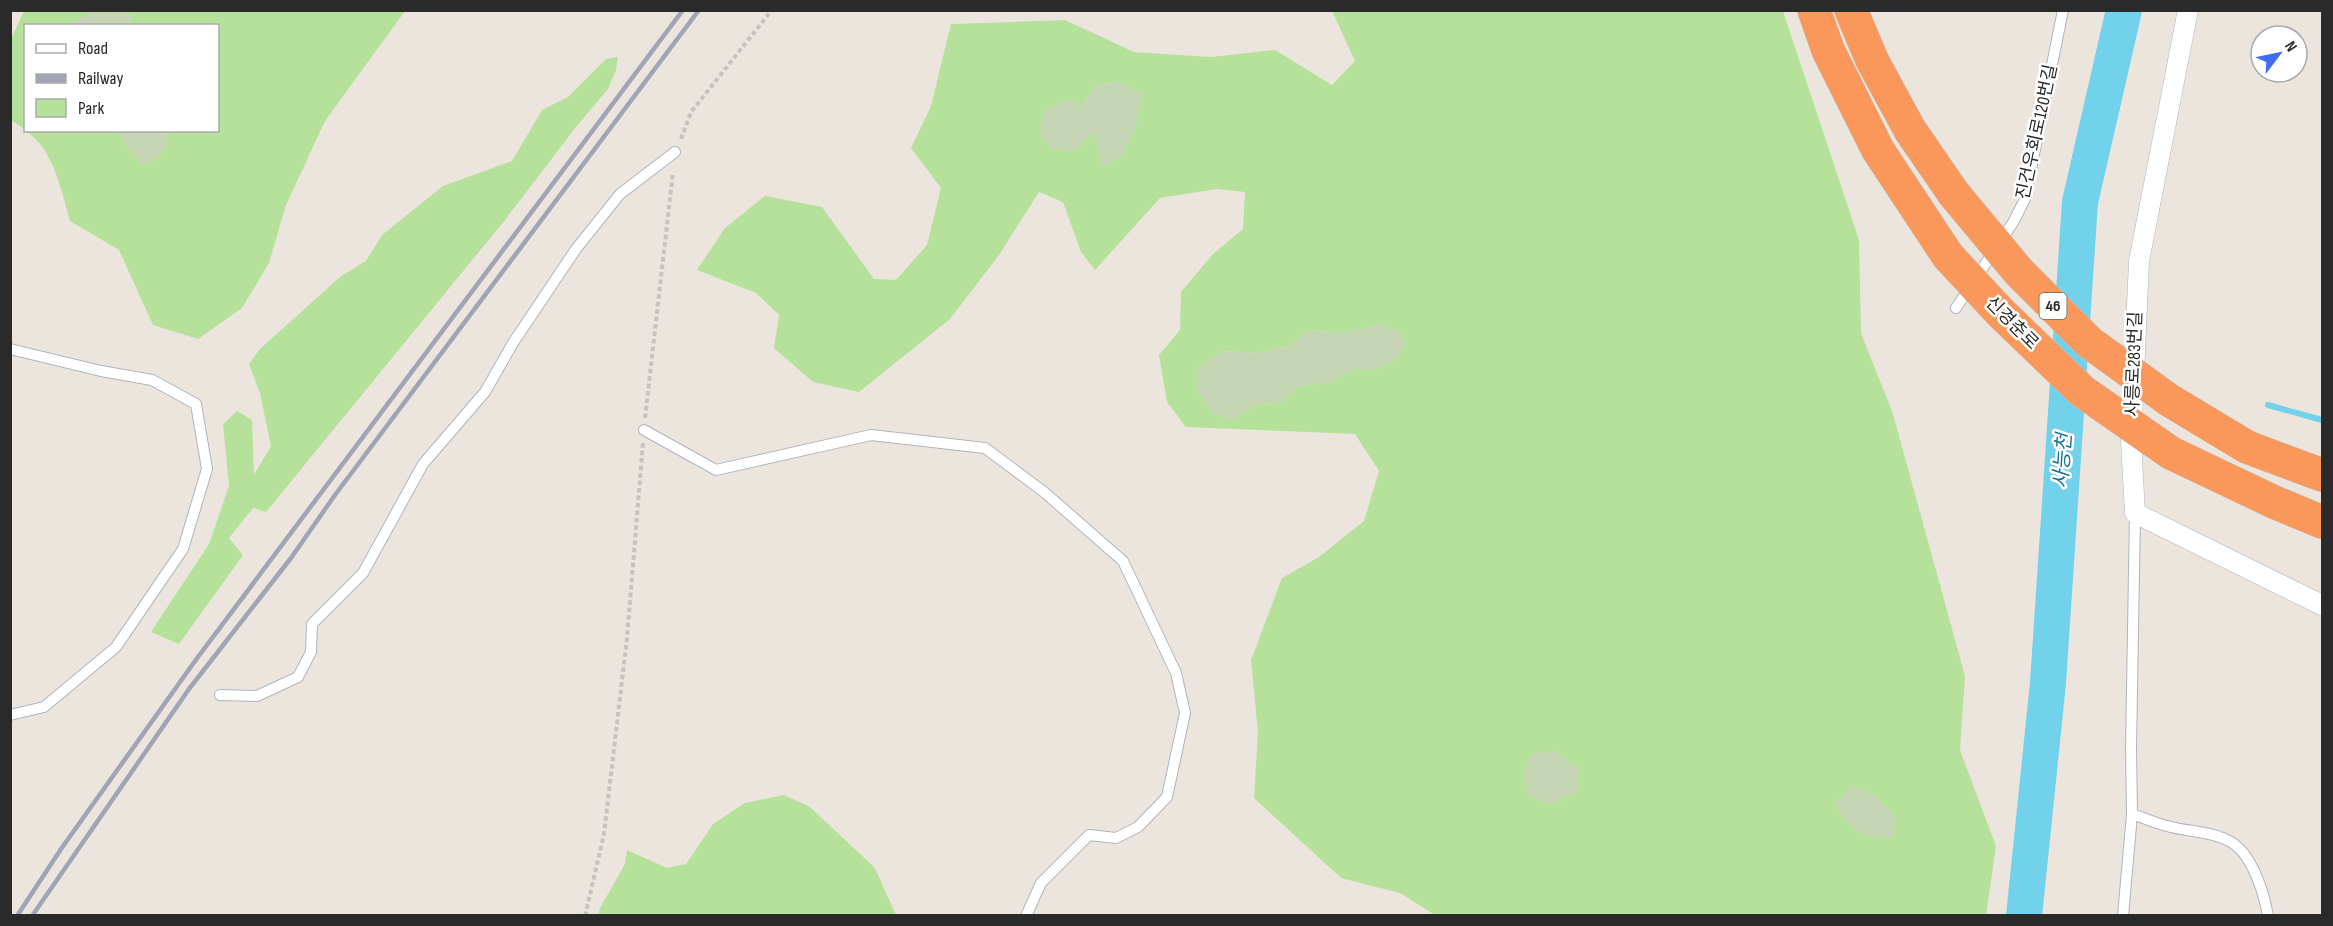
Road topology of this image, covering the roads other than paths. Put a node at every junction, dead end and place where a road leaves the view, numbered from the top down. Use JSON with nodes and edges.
{"nodes":[{"id":1,"x":1814,"y":10,"type":"edge"},
{"id":2,"x":1851,"y":10,"type":"edge"},
{"id":3,"x":2063,"y":10,"type":"edge"},
{"id":4,"x":2188,"y":10,"type":"edge"},
{"id":5,"x":675,"y":152,"type":"dead end"},
{"id":6,"x":1956,"y":308,"type":"dead end"},
{"id":7,"x":10,"y":349,"type":"edge"},
{"id":8,"x":644,"y":430,"type":"dead end"},
{"id":9,"x":2322,"y":475,"type":"edge"},
{"id":10,"x":2135,"y":513,"type":"junction"},
{"id":11,"x":2322,"y":522,"type":"edge"},
{"id":12,"x":2322,"y":605,"type":"edge"},
{"id":13,"x":220,"y":695,"type":"dead end"},
{"id":14,"x":10,"y":715,"type":"edge"},
{"id":15,"x":2132,"y":814,"type":"junction"},
{"id":16,"x":1026,"y":915,"type":"edge"},
{"id":17,"x":2123,"y":915,"type":"edge"},
{"id":18,"x":2268,"y":915,"type":"edge"}],
"edges":[{"from":1,"to":11,"type":"highway","name":"신경춘로","number":"46","bridge":true},
{"from":2,"to":9,"type":"highway","number":"46","bridge":true},
{"from":3,"to":6,"type":"lane","name":"진건우회로120번길"},
{"from":4,"to":10,"type":"street","name":"사릉로283번길"},
{"from":5,"to":13,"type":"lane"},
{"from":7,"to":14,"type":"lane"},
{"from":8,"to":16,"type":"lane"},
{"from":10,"to":12,"type":"street"},
{"from":10,"to":15,"type":"lane"},
{"from":15,"to":17,"type":"lane"},
{"from":15,"to":18,"type":"lane"}]}
